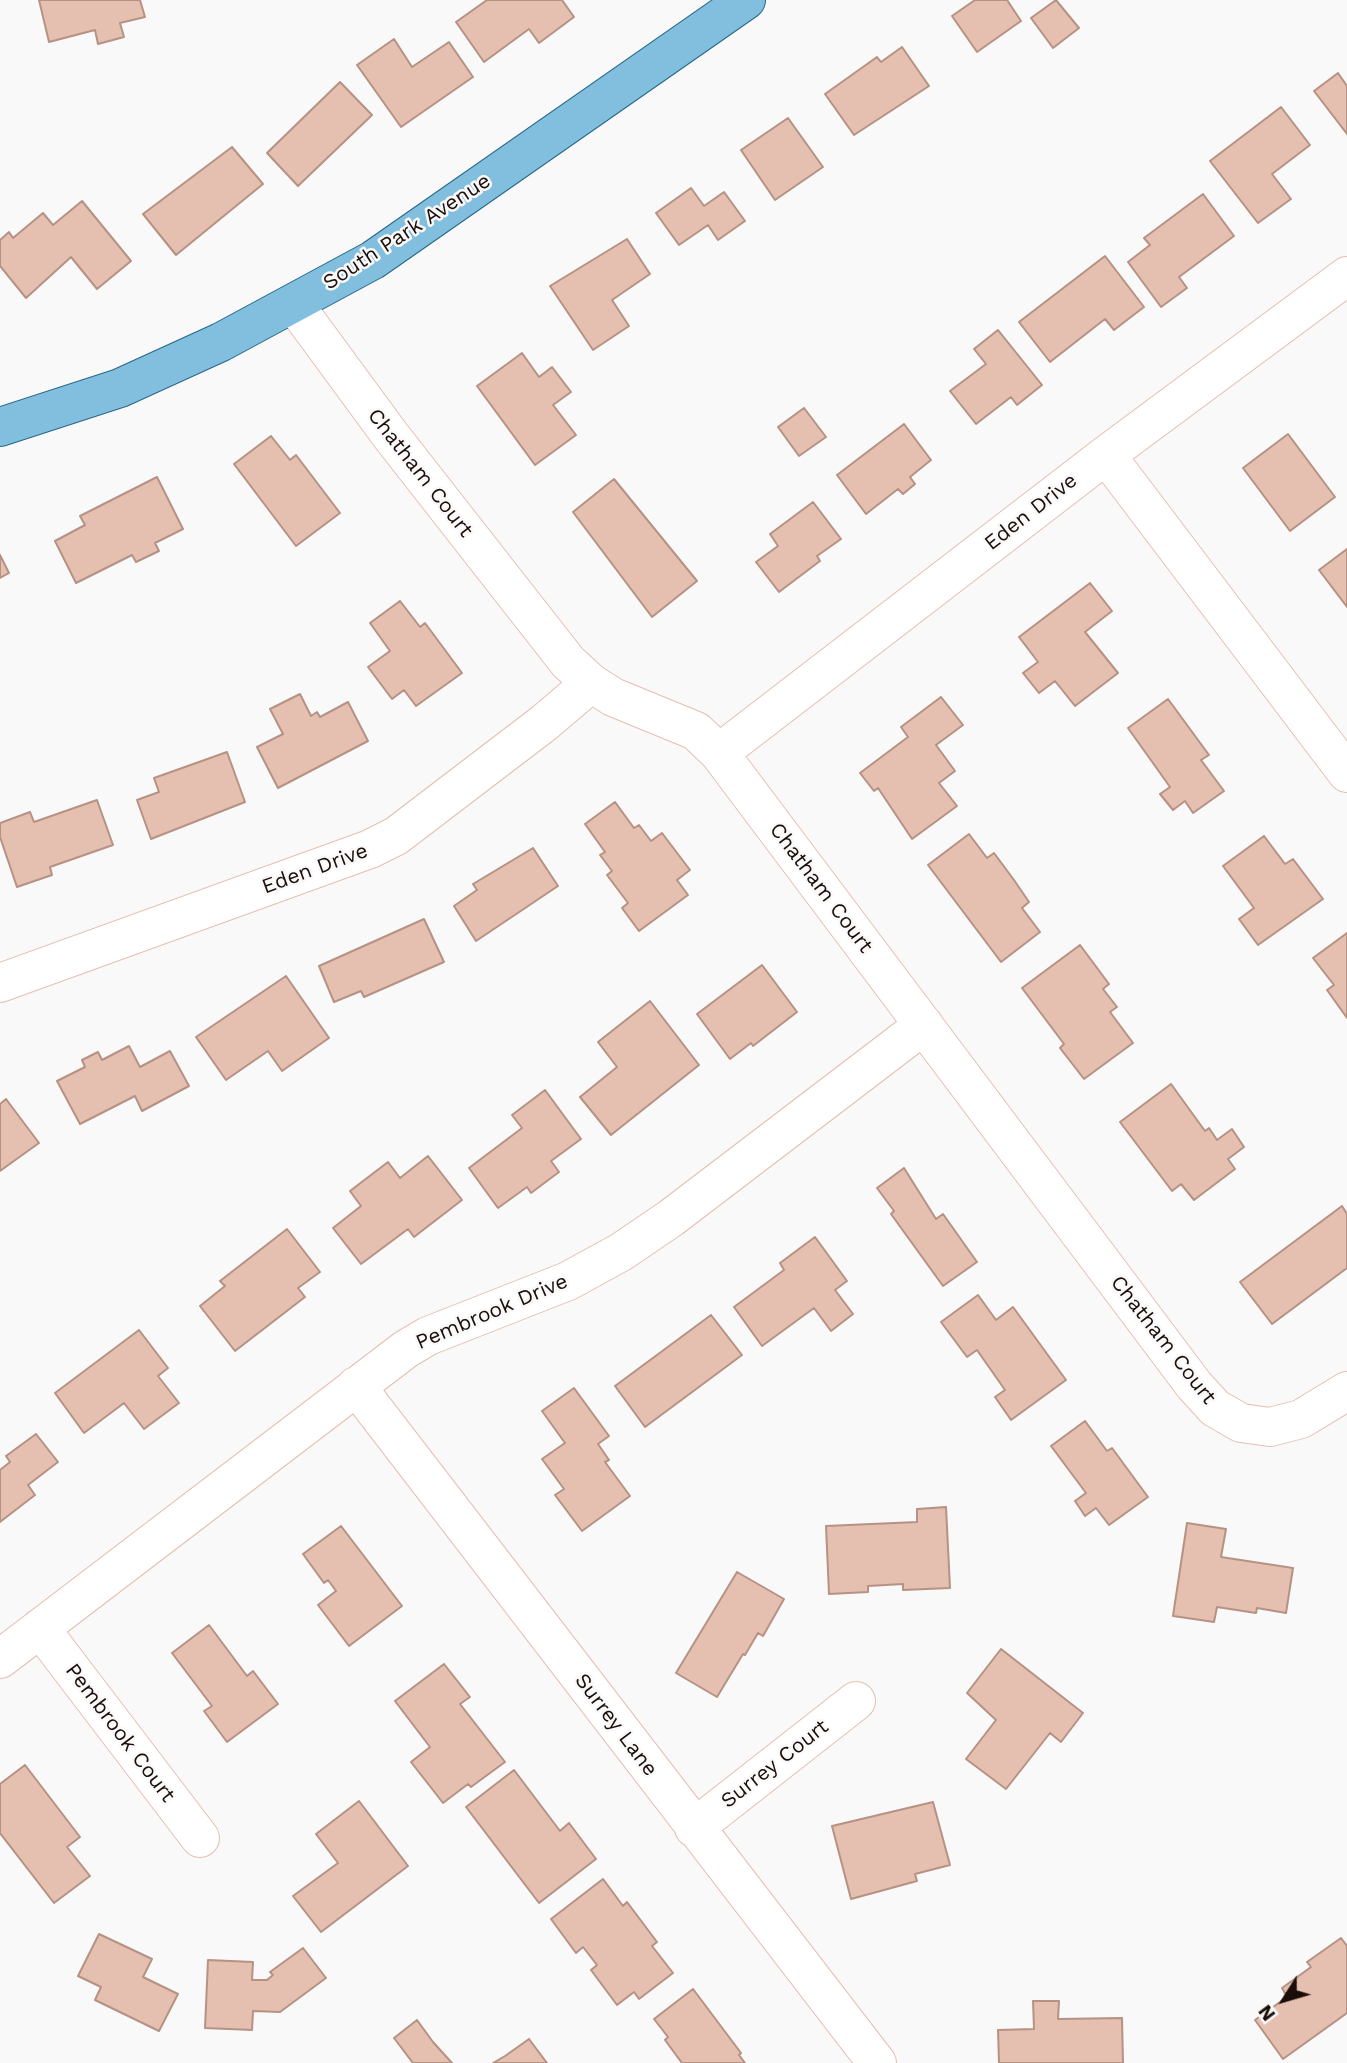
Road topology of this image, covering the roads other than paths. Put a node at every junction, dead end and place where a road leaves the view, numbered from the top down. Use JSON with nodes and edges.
{"nodes":[{"id":1,"x":747,"y":0,"type":"edge"},
{"id":2,"x":1347,"y":276,"type":"edge"},
{"id":3,"x":294,"y":304,"type":"junction"},
{"id":4,"x":0,"y":426,"type":"edge"},
{"id":5,"x":1106,"y":455,"type":"junction"},
{"id":6,"x":591,"y":683,"type":"junction"},
{"id":7,"x":719,"y":753,"type":"junction"},
{"id":8,"x":1347,"y":774,"type":"edge"},
{"id":9,"x":0,"y":983,"type":"edge"},
{"id":10,"x":924,"y":1025,"type":"junction"},
{"id":11,"x":356,"y":1386,"type":"junction"},
{"id":12,"x":1347,"y":1391,"type":"edge"},
{"id":13,"x":40,"y":1628,"type":"junction"},
{"id":14,"x":0,"y":1659,"type":"edge"},
{"id":15,"x":856,"y":1701,"type":"dead end"},
{"id":16,"x":694,"y":1828,"type":"junction"},
{"id":17,"x":200,"y":1838,"type":"dead end"},
{"id":18,"x":877,"y":2063,"type":"edge"}],
"edges":[{"from":1,"to":3,"type":"main road","name":"South Park Avenue"},
{"from":2,"to":5,"type":"street","name":"Eden Drive"},
{"from":3,"to":4,"type":"main road","name":"South Park Avenue"},
{"from":3,"to":6,"type":"street","name":"Chatham Court"},
{"from":5,"to":7,"type":"street","name":"Eden Drive"},
{"from":5,"to":8,"type":"street"},
{"from":6,"to":7,"type":"street","name":"Chatham Court"},
{"from":6,"to":9,"type":"street","name":"Eden Drive"},
{"from":7,"to":10,"type":"street","name":"Chatham Court"},
{"from":10,"to":11,"type":"street","name":"Pembrook Drive"},
{"from":10,"to":12,"type":"street","name":"Chatham Court"},
{"from":11,"to":13,"type":"street","name":"Pembrook Drive"},
{"from":11,"to":16,"type":"street","name":"Surrey Lane"},
{"from":13,"to":14,"type":"street","name":"Pembrook Drive"},
{"from":13,"to":17,"type":"street","name":"Pembrook Court"},
{"from":15,"to":16,"type":"street","name":"Surrey Court"},
{"from":16,"to":18,"type":"street","name":"Surrey Lane"}]}
